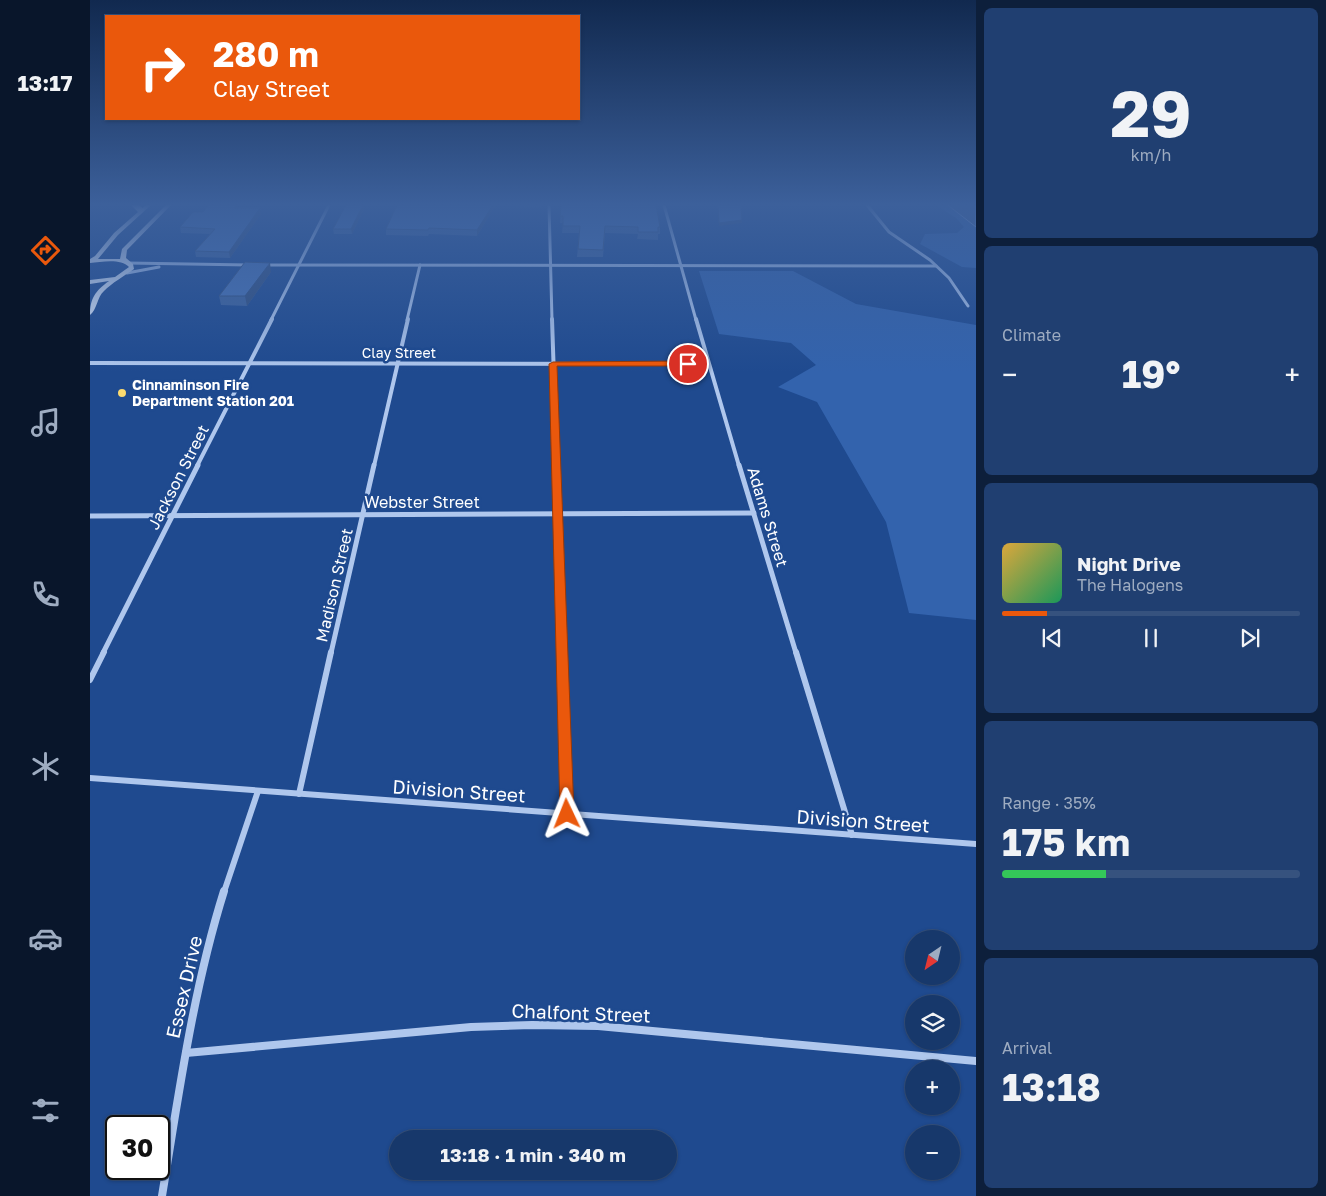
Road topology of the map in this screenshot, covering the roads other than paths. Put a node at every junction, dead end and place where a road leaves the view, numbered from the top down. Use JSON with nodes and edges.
{"nodes":[{"id":1,"x":118,"y":261,"type":"edge"},
{"id":2,"x":300,"y":261,"type":"edge"},
{"id":3,"x":550,"y":261,"type":"edge"},
{"id":4,"x":681,"y":261,"type":"edge"},
{"id":5,"x":930,"y":261,"type":"edge"},
{"id":6,"x":126,"y":262,"type":"junction"},
{"id":7,"x":180,"y":265,"type":"junction"},
{"id":8,"x":250,"y":265,"type":"edge"},
{"id":9,"x":260,"y":265,"type":"edge"},
{"id":10,"x":298,"y":265,"type":"junction"},
{"id":11,"x":420,"y":265,"type":"junction"},
{"id":12,"x":550,"y":265,"type":"junction"},
{"id":13,"x":682,"y":265,"type":"junction"},
{"id":14,"x":936,"y":266,"type":"junction"},
{"id":15,"x":127,"y":273,"type":"junction"},
{"id":16,"x":118,"y":278,"type":"junction"},
{"id":17,"x":90,"y":282,"type":"edge"},
{"id":18,"x":90,"y":289,"type":"edge"},
{"id":19,"x":96,"y":296,"type":"junction"},
{"id":20,"x":968,"y":306,"type":"dead end"},
{"id":21,"x":90,"y":313,"type":"edge"},
{"id":22,"x":90,"y":363,"type":"edge"},
{"id":23,"x":248,"y":364,"type":"junction"},
{"id":24,"x":398,"y":364,"type":"junction"},
{"id":25,"x":553,"y":364,"type":"junction"},
{"id":26,"x":708,"y":364,"type":"junction"},
{"id":27,"x":754,"y":513,"type":"junction"},
{"id":28,"x":558,"y":514,"type":"junction"},
{"id":29,"x":363,"y":515,"type":"junction"},
{"id":30,"x":90,"y":516,"type":"edge"},
{"id":31,"x":173,"y":516,"type":"junction"},
{"id":32,"x":90,"y":680,"type":"edge"},
{"id":33,"x":90,"y":778,"type":"edge"},
{"id":34,"x":258,"y":791,"type":"junction"},
{"id":35,"x":299,"y":794,"type":"junction"},
{"id":36,"x":567,"y":814,"type":"junction"},
{"id":37,"x":852,"y":835,"type":"junction"},
{"id":38,"x":976,"y":844,"type":"edge"},
{"id":39,"x":186,"y":1053,"type":"junction"},
{"id":40,"x":976,"y":1061,"type":"edge"},
{"id":41,"x":162,"y":1196,"type":"edge"}],
"edges":[{"from":1,"to":6,"type":"main road"},
{"from":2,"to":10,"type":"street","name":"Jackson Street"},
{"from":3,"to":12,"type":"street"},
{"from":4,"to":13,"type":"street","name":"Adams Street"},
{"from":5,"to":14,"type":"street"},
{"from":6,"to":7,"type":"street"},
{"from":6,"to":15,"type":"main road"},
{"from":7,"to":8,"type":"street"},
{"from":7,"to":15,"type":"street"},
{"from":9,"to":10,"type":"street"},
{"from":10,"to":11,"type":"street"},
{"from":10,"to":23,"type":"street","name":"Jackson Street"},
{"from":11,"to":12,"type":"street"},
{"from":11,"to":24,"type":"street","name":"Madison Street"},
{"from":12,"to":13,"type":"street"},
{"from":12,"to":25,"type":"street"},
{"from":13,"to":14,"type":"street"},
{"from":13,"to":26,"type":"street","name":"Adams Street"},
{"from":14,"to":20,"type":"street"},
{"from":15,"to":16,"type":"main road"},
{"from":16,"to":17,"type":"main road"},
{"from":16,"to":19,"type":"main road"},
{"from":18,"to":19,"type":"main road"},
{"from":19,"to":21,"type":"main road"},
{"from":22,"to":23,"type":"street","name":"Clay Street"},
{"from":23,"to":24,"type":"street","name":"Clay Street"},
{"from":23,"to":31,"type":"street","name":"Jackson Street"},
{"from":24,"to":25,"type":"street","name":"Clay Street"},
{"from":24,"to":29,"type":"street","name":"Madison Street"},
{"from":25,"to":26,"type":"street","name":"Clay Street"},
{"from":25,"to":28,"type":"street"},
{"from":26,"to":27,"type":"street","name":"Adams Street"},
{"from":27,"to":28,"type":"street","name":"Webster Street"},
{"from":27,"to":37,"type":"street","name":"Adams Street"},
{"from":28,"to":29,"type":"street","name":"Webster Street"},
{"from":28,"to":36,"type":"street"},
{"from":29,"to":31,"type":"street","name":"Webster Street"},
{"from":29,"to":35,"type":"street","name":"Madison Street"},
{"from":30,"to":31,"type":"street","name":"Webster Street"},
{"from":31,"to":32,"type":"street","name":"Jackson Street"},
{"from":33,"to":34,"type":"street","name":"Division Street"},
{"from":34,"to":35,"type":"street","name":"Division Street"},
{"from":34,"to":39,"type":"street","name":"Essex Drive"},
{"from":35,"to":36,"type":"street","name":"Division Street"},
{"from":36,"to":37,"type":"street","name":"Division Street"},
{"from":37,"to":38,"type":"street","name":"Division Street"},
{"from":39,"to":40,"type":"street","name":"Chalfont Street"},
{"from":39,"to":41,"type":"street","name":"Essex Drive"}]}
